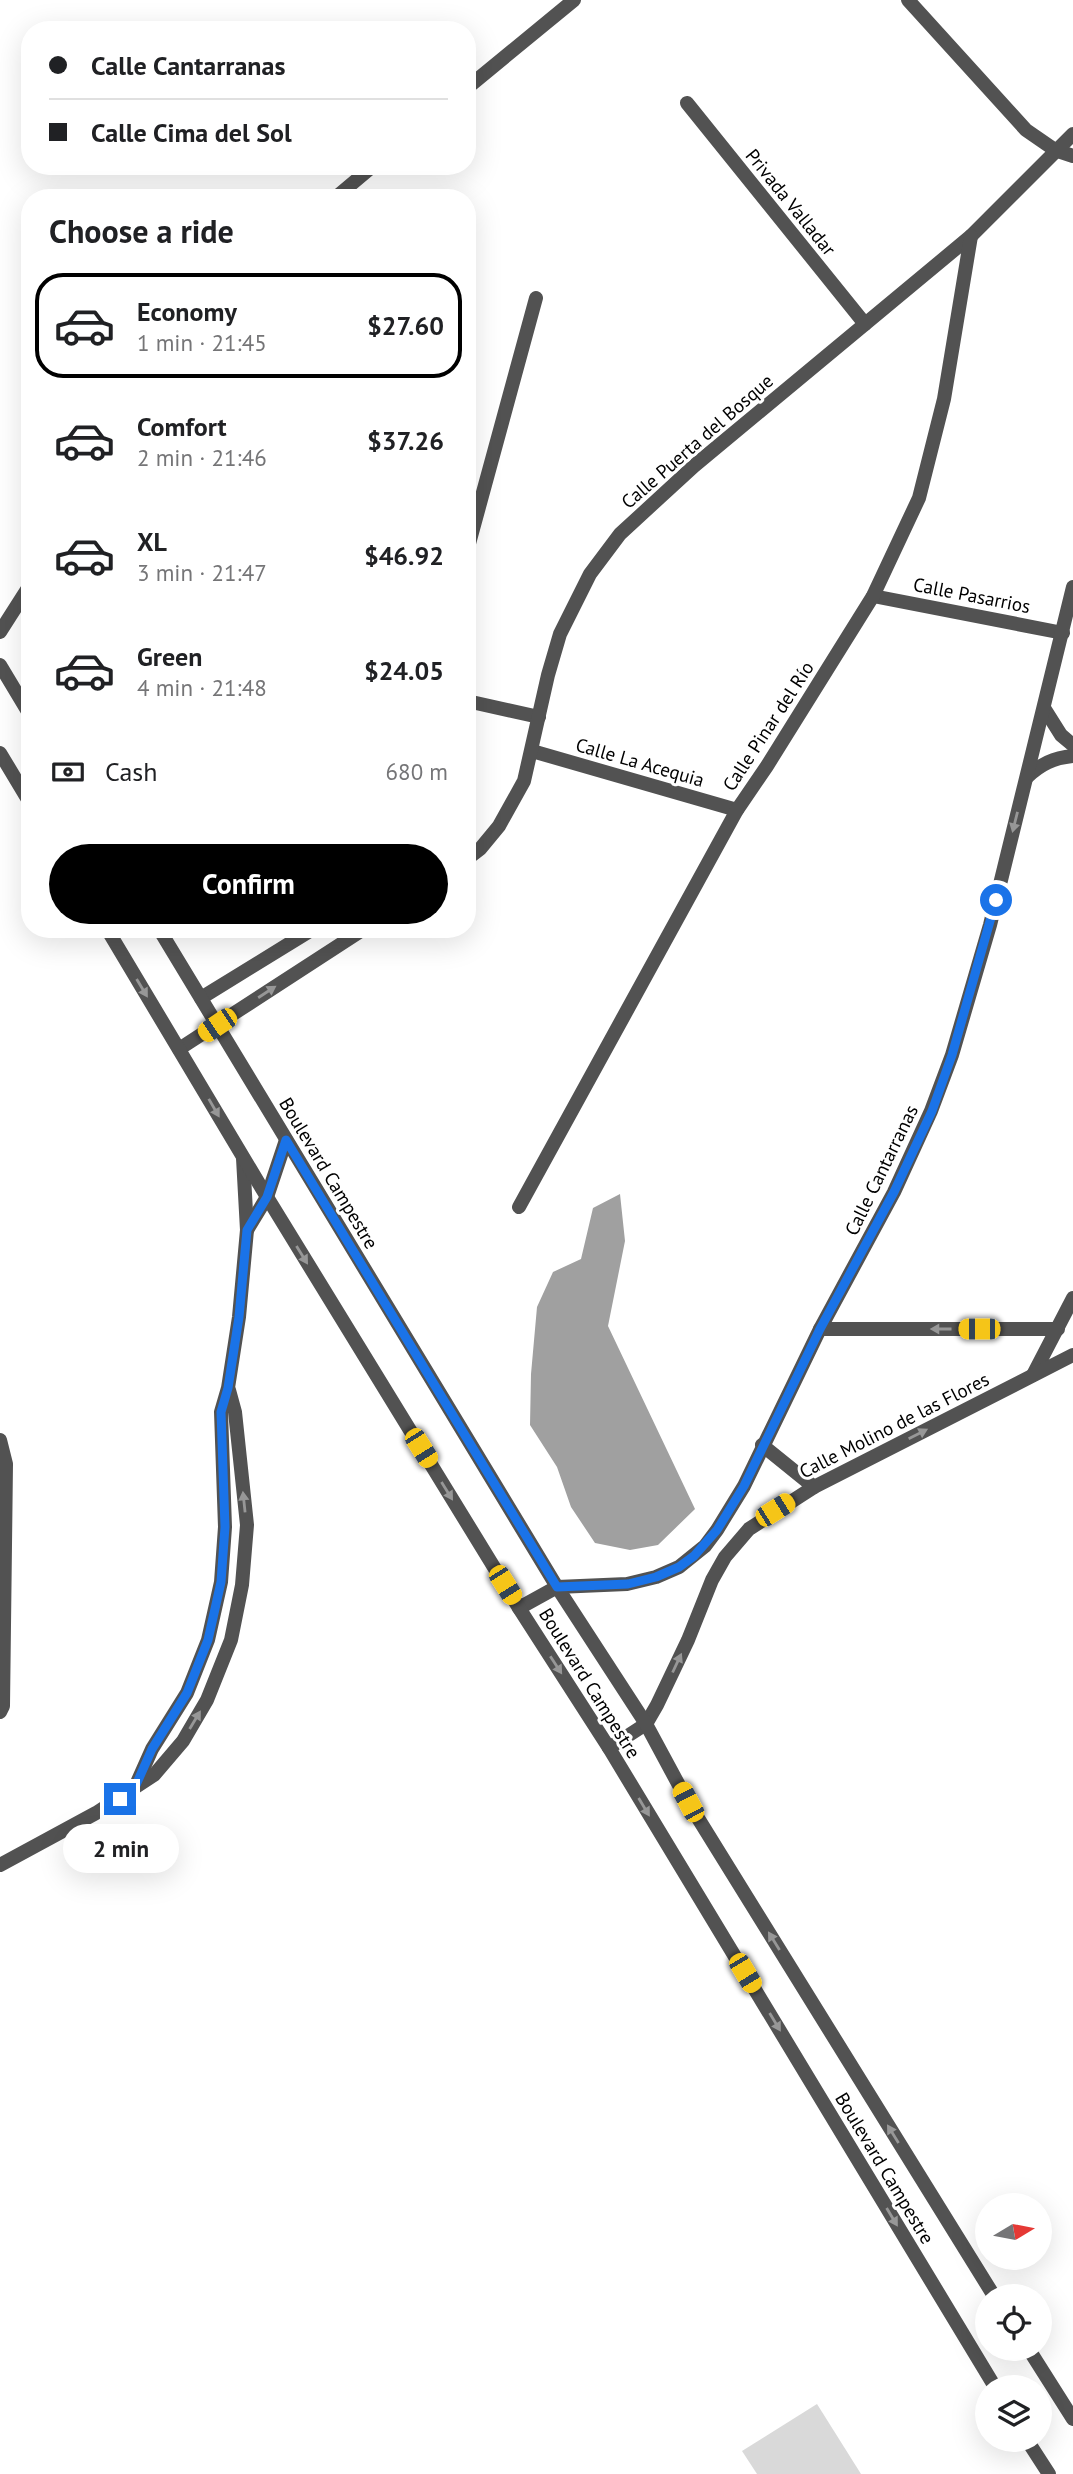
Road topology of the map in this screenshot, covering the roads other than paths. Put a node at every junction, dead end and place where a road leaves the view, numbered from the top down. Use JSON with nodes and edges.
{"nodes":[{"id":1,"x":574,"y":0,"type":"edge"},
{"id":2,"x":908,"y":0,"type":"edge"},
{"id":3,"x":476,"y":81,"type":"edge"},
{"id":4,"x":687,"y":103,"type":"dead end"},
{"id":5,"x":1073,"y":134,"type":"edge"},
{"id":6,"x":1055,"y":150,"type":"junction"},
{"id":7,"x":1073,"y":156,"type":"edge"},
{"id":8,"x":362,"y":175,"type":"edge"},
{"id":9,"x":346,"y":189,"type":"edge"},
{"id":10,"x":971,"y":236,"type":"junction"},
{"id":11,"x":536,"y":298,"type":"dead end"},
{"id":12,"x":865,"y":324,"type":"junction"},
{"id":13,"x":476,"y":518,"type":"edge"},
{"id":14,"x":1073,"y":587,"type":"edge"},
{"id":15,"x":873,"y":596,"type":"junction"},
{"id":16,"x":21,"y":599,"type":"edge"},
{"id":17,"x":0,"y":632,"type":"edge"},
{"id":18,"x":1063,"y":633,"type":"junction"},
{"id":19,"x":0,"y":666,"type":"edge"},
{"id":20,"x":21,"y":700,"type":"edge"},
{"id":21,"x":476,"y":703,"type":"edge"},
{"id":22,"x":1044,"y":708,"type":"junction"},
{"id":23,"x":539,"y":717,"type":"junction"},
{"id":24,"x":1073,"y":745,"type":"edge"},
{"id":25,"x":532,"y":751,"type":"junction"},
{"id":26,"x":0,"y":753,"type":"edge"},
{"id":27,"x":1073,"y":756,"type":"edge"},
{"id":28,"x":1027,"y":777,"type":"junction"},
{"id":29,"x":21,"y":788,"type":"edge"},
{"id":30,"x":737,"y":810,"type":"junction"},
{"id":31,"x":476,"y":850,"type":"edge"},
{"id":32,"x":112,"y":938,"type":"edge"},
{"id":33,"x":164,"y":938,"type":"edge"},
{"id":34,"x":298,"y":938,"type":"edge"},
{"id":35,"x":351,"y":938,"type":"edge"},
{"id":36,"x":201,"y":998,"type":"junction"},
{"id":37,"x":217,"y":1025,"type":"junction"},
{"id":38,"x":179,"y":1049,"type":"junction"},
{"id":39,"x":286,"y":1140,"type":"junction"},
{"id":40,"x":243,"y":1158,"type":"junction"},
{"id":41,"x":267,"y":1197,"type":"junction"},
{"id":42,"x":519,"y":1207,"type":"dead end"},
{"id":43,"x":247,"y":1230,"type":"junction"},
{"id":44,"x":1073,"y":1298,"type":"edge"},
{"id":45,"x":820,"y":1329,"type":"junction"},
{"id":46,"x":1058,"y":1329,"type":"junction"},
{"id":47,"x":1073,"y":1354,"type":"edge"},
{"id":48,"x":1033,"y":1375,"type":"junction"},
{"id":49,"x":228,"y":1388,"type":"junction"},
{"id":50,"x":0,"y":1440,"type":"edge"},
{"id":51,"x":762,"y":1445,"type":"junction"},
{"id":52,"x":814,"y":1487,"type":"junction"},
{"id":53,"x":557,"y":1587,"type":"junction"},
{"id":54,"x":519,"y":1608,"type":"junction"},
{"id":55,"x":0,"y":1712,"type":"edge"},
{"id":56,"x":646,"y":1724,"type":"junction"},
{"id":57,"x":609,"y":1748,"type":"junction"},
{"id":58,"x":136,"y":1785,"type":"junction"},
{"id":59,"x":0,"y":1865,"type":"edge"},
{"id":60,"x":987,"y":2284,"type":"edge"},
{"id":61,"x":1036,"y":2361,"type":"edge"},
{"id":62,"x":988,"y":2375,"type":"edge"},
{"id":63,"x":1073,"y":2419,"type":"edge"},
{"id":64,"x":1035,"y":2452,"type":"edge"},
{"id":65,"x":1049,"y":2474,"type":"edge"}],
"edges":[{"from":1,"to":3,"type":"street"},
{"from":2,"to":6,"type":"street"},
{"from":4,"to":12,"type":"street","name":"Privada Valladar"},
{"from":5,"to":6,"type":"street","name":"Calle Puerta del Bosque"},
{"from":6,"to":7,"type":"street"},
{"from":6,"to":10,"type":"street","name":"Calle Puerta del Bosque"},
{"from":8,"to":9,"type":"street"},
{"from":10,"to":12,"type":"street","name":"Calle Puerta del Bosque"},
{"from":10,"to":15,"type":"street","name":"Calle Pinar del Río"},
{"from":11,"to":13,"type":"street"},
{"from":12,"to":23,"type":"street","name":"Calle Puerta del Bosque"},
{"from":14,"to":18,"type":"street","name":"Calle Cantarranas"},
{"from":15,"to":18,"type":"street","name":"Calle Pasarrios"},
{"from":15,"to":30,"type":"street","name":"Calle Pinar del Río"},
{"from":16,"to":17,"type":"street"},
{"from":18,"to":22,"type":"street","name":"Calle Cantarranas"},
{"from":19,"to":20,"type":"street"},
{"from":21,"to":23,"type":"street"},
{"from":22,"to":24,"type":"street"},
{"from":22,"to":28,"type":"street","name":"Calle Cantarranas"},
{"from":23,"to":25,"type":"street","name":"Calle Puerta del Bosque"},
{"from":25,"to":30,"type":"street","name":"Calle La Acequia"},
{"from":25,"to":31,"type":"street","name":"Calle Puerta del Bosque"},
{"from":26,"to":29,"type":"street"},
{"from":27,"to":28,"type":"street"},
{"from":28,"to":45,"type":"street","name":"Calle Cantarranas","one_way":true},
{"from":30,"to":42,"type":"street","name":"Calle Pinar del Río"},
{"from":32,"to":38,"type":"street","name":"Boulevard Campestre","one_way":true},
{"from":33,"to":36,"type":"street","name":"Boulevard Campestre"},
{"from":34,"to":36,"type":"street"},
{"from":37,"to":35,"type":"street","one_way":true},
{"from":36,"to":37,"type":"street","name":"Boulevard Campestre"},
{"from":37,"to":38,"type":"street"},
{"from":37,"to":39,"type":"street","name":"Boulevard Campestre"},
{"from":38,"to":40,"type":"street","name":"Boulevard Campestre","one_way":true},
{"from":39,"to":41,"type":"street"},
{"from":39,"to":53,"type":"street","name":"Boulevard Campestre"},
{"from":40,"to":41,"type":"street","name":"Boulevard Campestre"},
{"from":40,"to":43,"type":"street"},
{"from":41,"to":43,"type":"street"},
{"from":41,"to":54,"type":"street","name":"Boulevard Campestre","one_way":true},
{"from":43,"to":49,"type":"street"},
{"from":44,"to":46,"type":"street"},
{"from":46,"to":45,"type":"street","one_way":true},
{"from":45,"to":51,"type":"street","name":"Calle Cantarranas"},
{"from":46,"to":48,"type":"street"},
{"from":47,"to":48,"type":"street","name":"Calle Molino de las Flores"},
{"from":52,"to":48,"type":"street","name":"Calle Molino de las Flores","one_way":true},
{"from":49,"to":58,"type":"street"},
{"from":58,"to":49,"type":"street","one_way":true},
{"from":50,"to":55,"type":"street"},
{"from":51,"to":52,"type":"street"},
{"from":51,"to":53,"type":"street","name":"Calle Cantarranas"},
{"from":56,"to":52,"type":"street","name":"Calle Molino de las Flores","one_way":true},
{"from":53,"to":54,"type":"street","name":"Calle Cantarranas"},
{"from":53,"to":56,"type":"street","name":"Boulevard Campestre"},
{"from":54,"to":57,"type":"street","name":"Boulevard Campestre","one_way":true},
{"from":56,"to":57,"type":"street"},
{"from":60,"to":56,"type":"street","name":"Boulevard Campestre","one_way":true},
{"from":57,"to":62,"type":"street","name":"Boulevard Campestre","one_way":true},
{"from":58,"to":59,"type":"street"},
{"from":61,"to":63,"type":"street"},
{"from":64,"to":65,"type":"street"}]}
